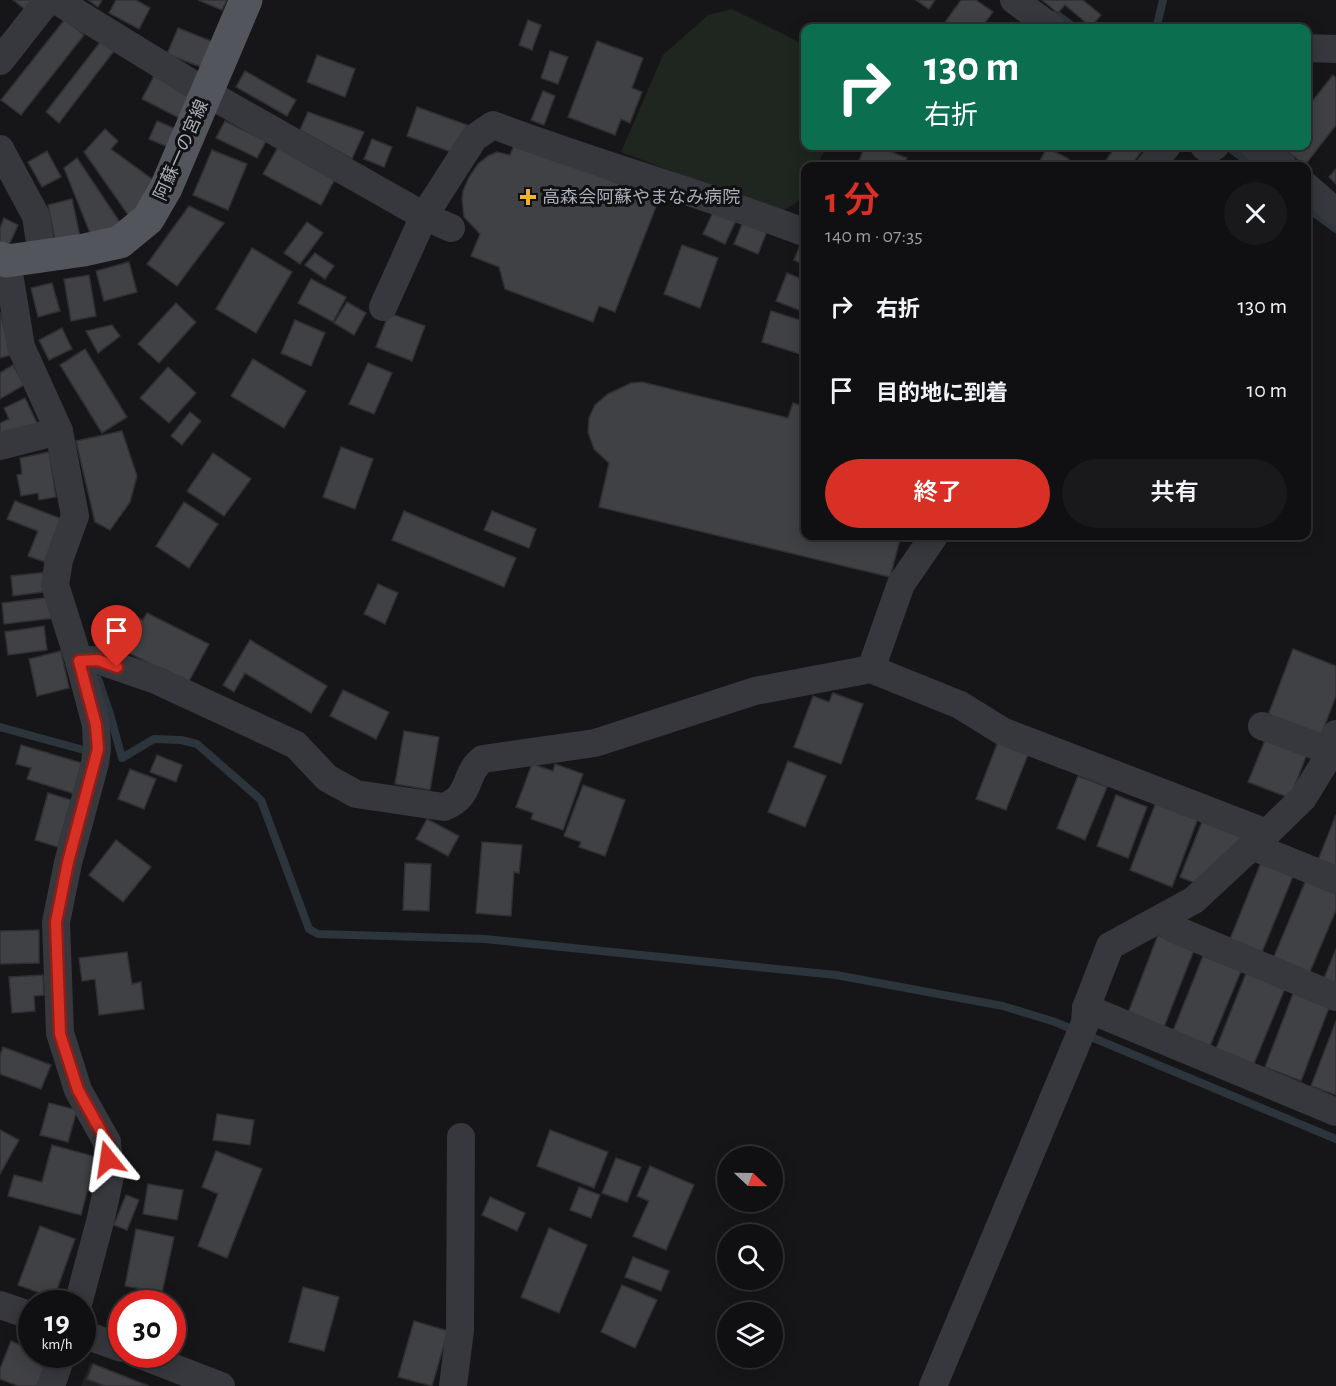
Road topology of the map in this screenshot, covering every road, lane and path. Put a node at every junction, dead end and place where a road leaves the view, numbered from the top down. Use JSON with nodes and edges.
{"nodes":[{"id":1,"x":48,"y":0,"type":"edge"},
{"id":2,"x":56,"y":0,"type":"edge"},
{"id":3,"x":246,"y":0,"type":"edge"},
{"id":4,"x":1014,"y":0,"type":"edge"},
{"id":5,"x":1047,"y":24,"type":"edge"},
{"id":6,"x":1311,"y":48,"type":"edge"},
{"id":7,"x":1336,"y":49,"type":"edge"},
{"id":8,"x":0,"y":61,"type":"edge"},
{"id":9,"x":207,"y":93,"type":"junction"},
{"id":10,"x":0,"y":149,"type":"edge"},
{"id":11,"x":1164,"y":150,"type":"edge"},
{"id":12,"x":1260,"y":150,"type":"edge"},
{"id":13,"x":1153,"y":162,"type":"edge"},
{"id":14,"x":1277,"y":162,"type":"edge"},
{"id":15,"x":1311,"y":190,"type":"edge"},
{"id":16,"x":1336,"y":213,"type":"edge"},
{"id":17,"x":424,"y":216,"type":"junction"},
{"id":18,"x":451,"y":228,"type":"dead end"},
{"id":19,"x":801,"y":230,"type":"edge"},
{"id":20,"x":42,"y":256,"type":"junction"},
{"id":21,"x":4,"y":259,"type":"edge"},
{"id":22,"x":383,"y":307,"type":"dead end"},
{"id":23,"x":59,"y":431,"type":"junction"},
{"id":24,"x":0,"y":446,"type":"edge"},
{"id":25,"x":931,"y":540,"type":"edge"},
{"id":26,"x":79,"y":661,"type":"junction"},
{"id":27,"x":871,"y":669,"type":"junction"},
{"id":28,"x":1262,"y":726,"type":"dead end"},
{"id":29,"x":1332,"y":752,"type":"edge"},
{"id":30,"x":1260,"y":839,"type":"junction"},
{"id":31,"x":1336,"y":880,"type":"edge"},
{"id":32,"x":1162,"y":919,"type":"junction"},
{"id":33,"x":1336,"y":997,"type":"edge"},
{"id":34,"x":1086,"y":1016,"type":"junction"},
{"id":35,"x":1336,"y":1112,"type":"edge"},
{"id":36,"x":461,"y":1137,"type":"dead end"},
{"id":37,"x":82,"y":1290,"type":"edge"},
{"id":38,"x":0,"y":1305,"type":"edge"},
{"id":39,"x":18,"y":1311,"type":"edge"},
{"id":40,"x":57,"y":1368,"type":"edge"},
{"id":41,"x":174,"y":1368,"type":"edge"},
{"id":42,"x":51,"y":1386,"type":"edge"},
{"id":43,"x":220,"y":1386,"type":"edge"},
{"id":44,"x":453,"y":1386,"type":"edge"},
{"id":45,"x":933,"y":1386,"type":"edge"}],
"edges":[{"from":1,"to":8,"type":"street"},
{"from":2,"to":9,"type":"street"},
{"from":3,"to":9,"type":"main road","name":"阿蘇一の宮線"},
{"from":4,"to":5,"type":"street"},
{"from":6,"to":7,"type":"street"},
{"from":9,"to":17,"type":"street"},
{"from":9,"to":20,"type":"main road","name":"阿蘇一の宮線"},
{"from":10,"to":20,"type":"street"},
{"from":11,"to":13,"type":"street"},
{"from":12,"to":14,"type":"street"},
{"from":15,"to":16,"type":"street"},
{"from":17,"to":18,"type":"street"},
{"from":17,"to":19,"type":"street"},
{"from":17,"to":22,"type":"street"},
{"from":20,"to":21,"type":"main road","name":"阿蘇一の宮線"},
{"from":21,"to":23,"type":"street"},
{"from":23,"to":24,"type":"street"},
{"from":23,"to":26,"type":"street"},
{"from":25,"to":27,"type":"street"},
{"from":26,"to":27,"type":"street"},
{"from":26,"to":37,"type":"street"},
{"from":27,"to":30,"type":"street"},
{"from":28,"to":29,"type":"street"},
{"from":29,"to":30,"type":"street"},
{"from":30,"to":31,"type":"street"},
{"from":30,"to":32,"type":"street"},
{"from":32,"to":33,"type":"street"},
{"from":32,"to":34,"type":"street"},
{"from":34,"to":35,"type":"street"},
{"from":34,"to":45,"type":"street"},
{"from":36,"to":44,"type":"street"},
{"from":38,"to":39,"type":"street"},
{"from":40,"to":42,"type":"street"},
{"from":41,"to":43,"type":"street"}]}
